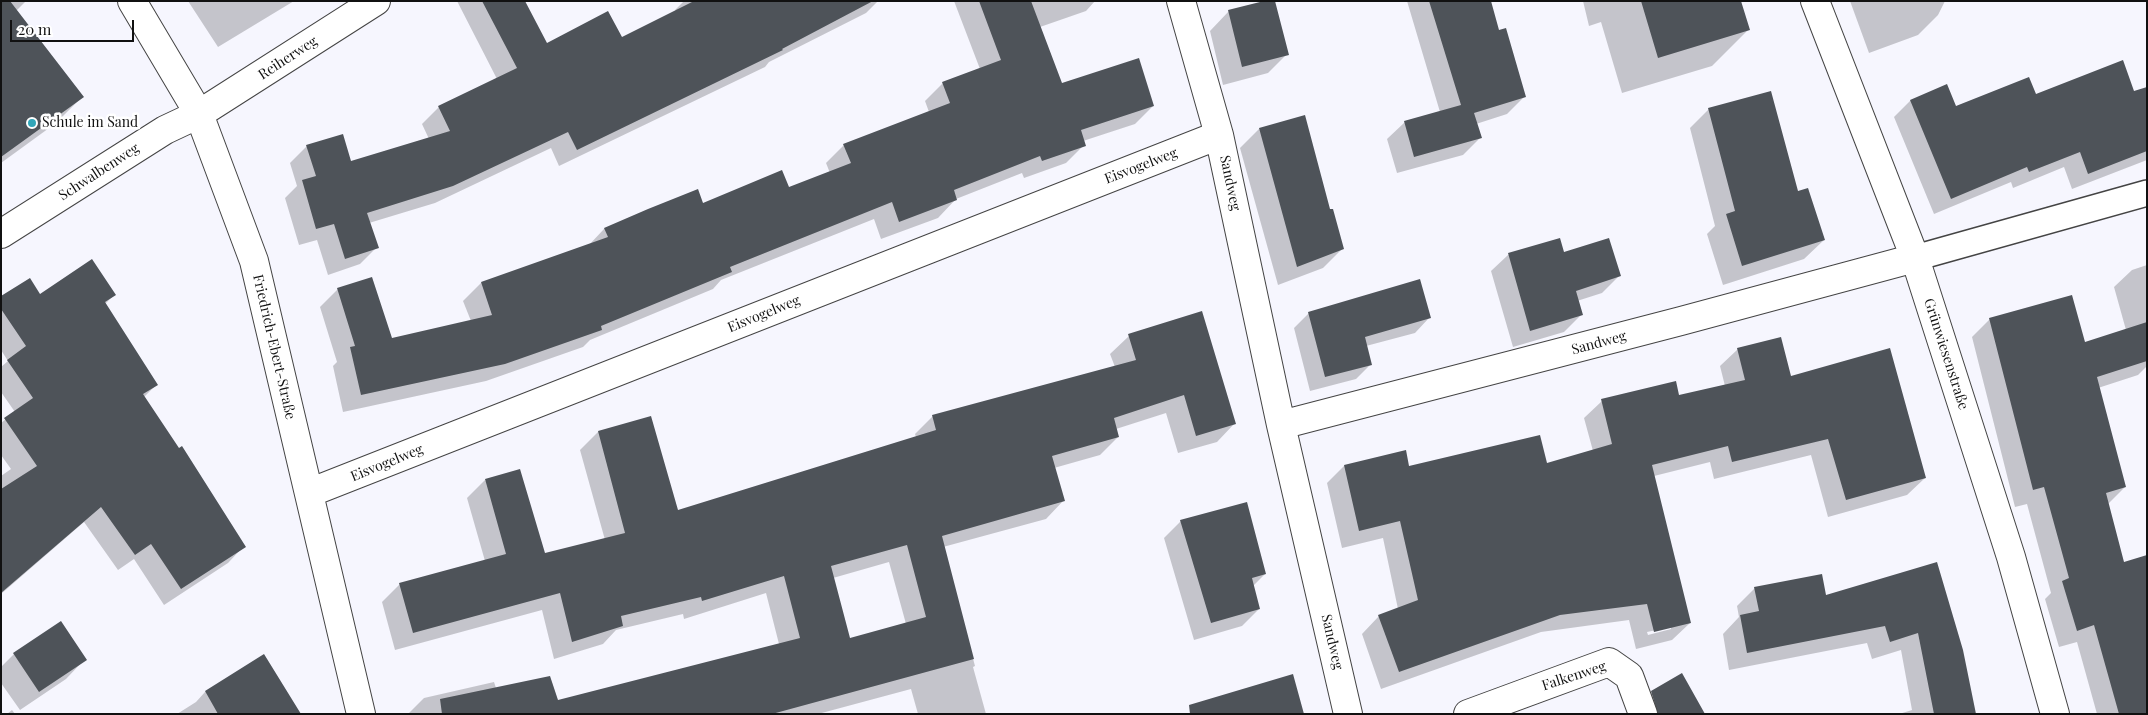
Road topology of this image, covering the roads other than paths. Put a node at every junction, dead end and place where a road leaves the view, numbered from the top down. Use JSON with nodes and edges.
{"nodes":[{"id":1,"x":132,"y":1,"type":"edge"},
{"id":2,"x":376,"y":1,"type":"edge"},
{"id":3,"x":1181,"y":1,"type":"edge"},
{"id":4,"x":1815,"y":1,"type":"edge"},
{"id":5,"x":199,"y":114,"type":"junction"},
{"id":6,"x":1219,"y":135,"type":"junction"},
{"id":7,"x":2147,"y":193,"type":"edge"},
{"id":8,"x":1,"y":234,"type":"edge"},
{"id":9,"x":1915,"y":258,"type":"junction"},
{"id":10,"x":1282,"y":425,"type":"junction"},
{"id":11,"x":309,"y":494,"type":"junction"},
{"id":12,"x":1509,"y":707,"type":"edge"},
{"id":13,"x":361,"y":714,"type":"edge"},
{"id":14,"x":1348,"y":714,"type":"edge"},
{"id":15,"x":1468,"y":714,"type":"edge"},
{"id":16,"x":1643,"y":714,"type":"edge"},
{"id":17,"x":2055,"y":714,"type":"edge"}],
"edges":[{"from":1,"to":5,"type":"street","name":"Friedrich-Ebert-Straße"},
{"from":2,"to":5,"type":"street","name":"Reiherweg"},
{"from":3,"to":6,"type":"street","name":"Sandweg"},
{"from":4,"to":9,"type":"street","name":"Grünwiesenstraße"},
{"from":5,"to":8,"type":"street","name":"Schwalbenweg"},
{"from":5,"to":11,"type":"street","name":"Friedrich-Ebert-Straße"},
{"from":6,"to":10,"type":"street","name":"Sandweg"},
{"from":6,"to":11,"type":"street","name":"Eisvogelweg"},
{"from":7,"to":9,"type":"lane"},
{"from":9,"to":10,"type":"street","name":"Sandweg"},
{"from":9,"to":17,"type":"street","name":"Grünwiesenstraße"},
{"from":10,"to":14,"type":"street","name":"Sandweg"},
{"from":11,"to":13,"type":"street","name":"Friedrich-Ebert-Straße"},
{"from":12,"to":15,"type":"street","name":"Falkenweg"},
{"from":12,"to":16,"type":"street","name":"Falkenweg"}]}
